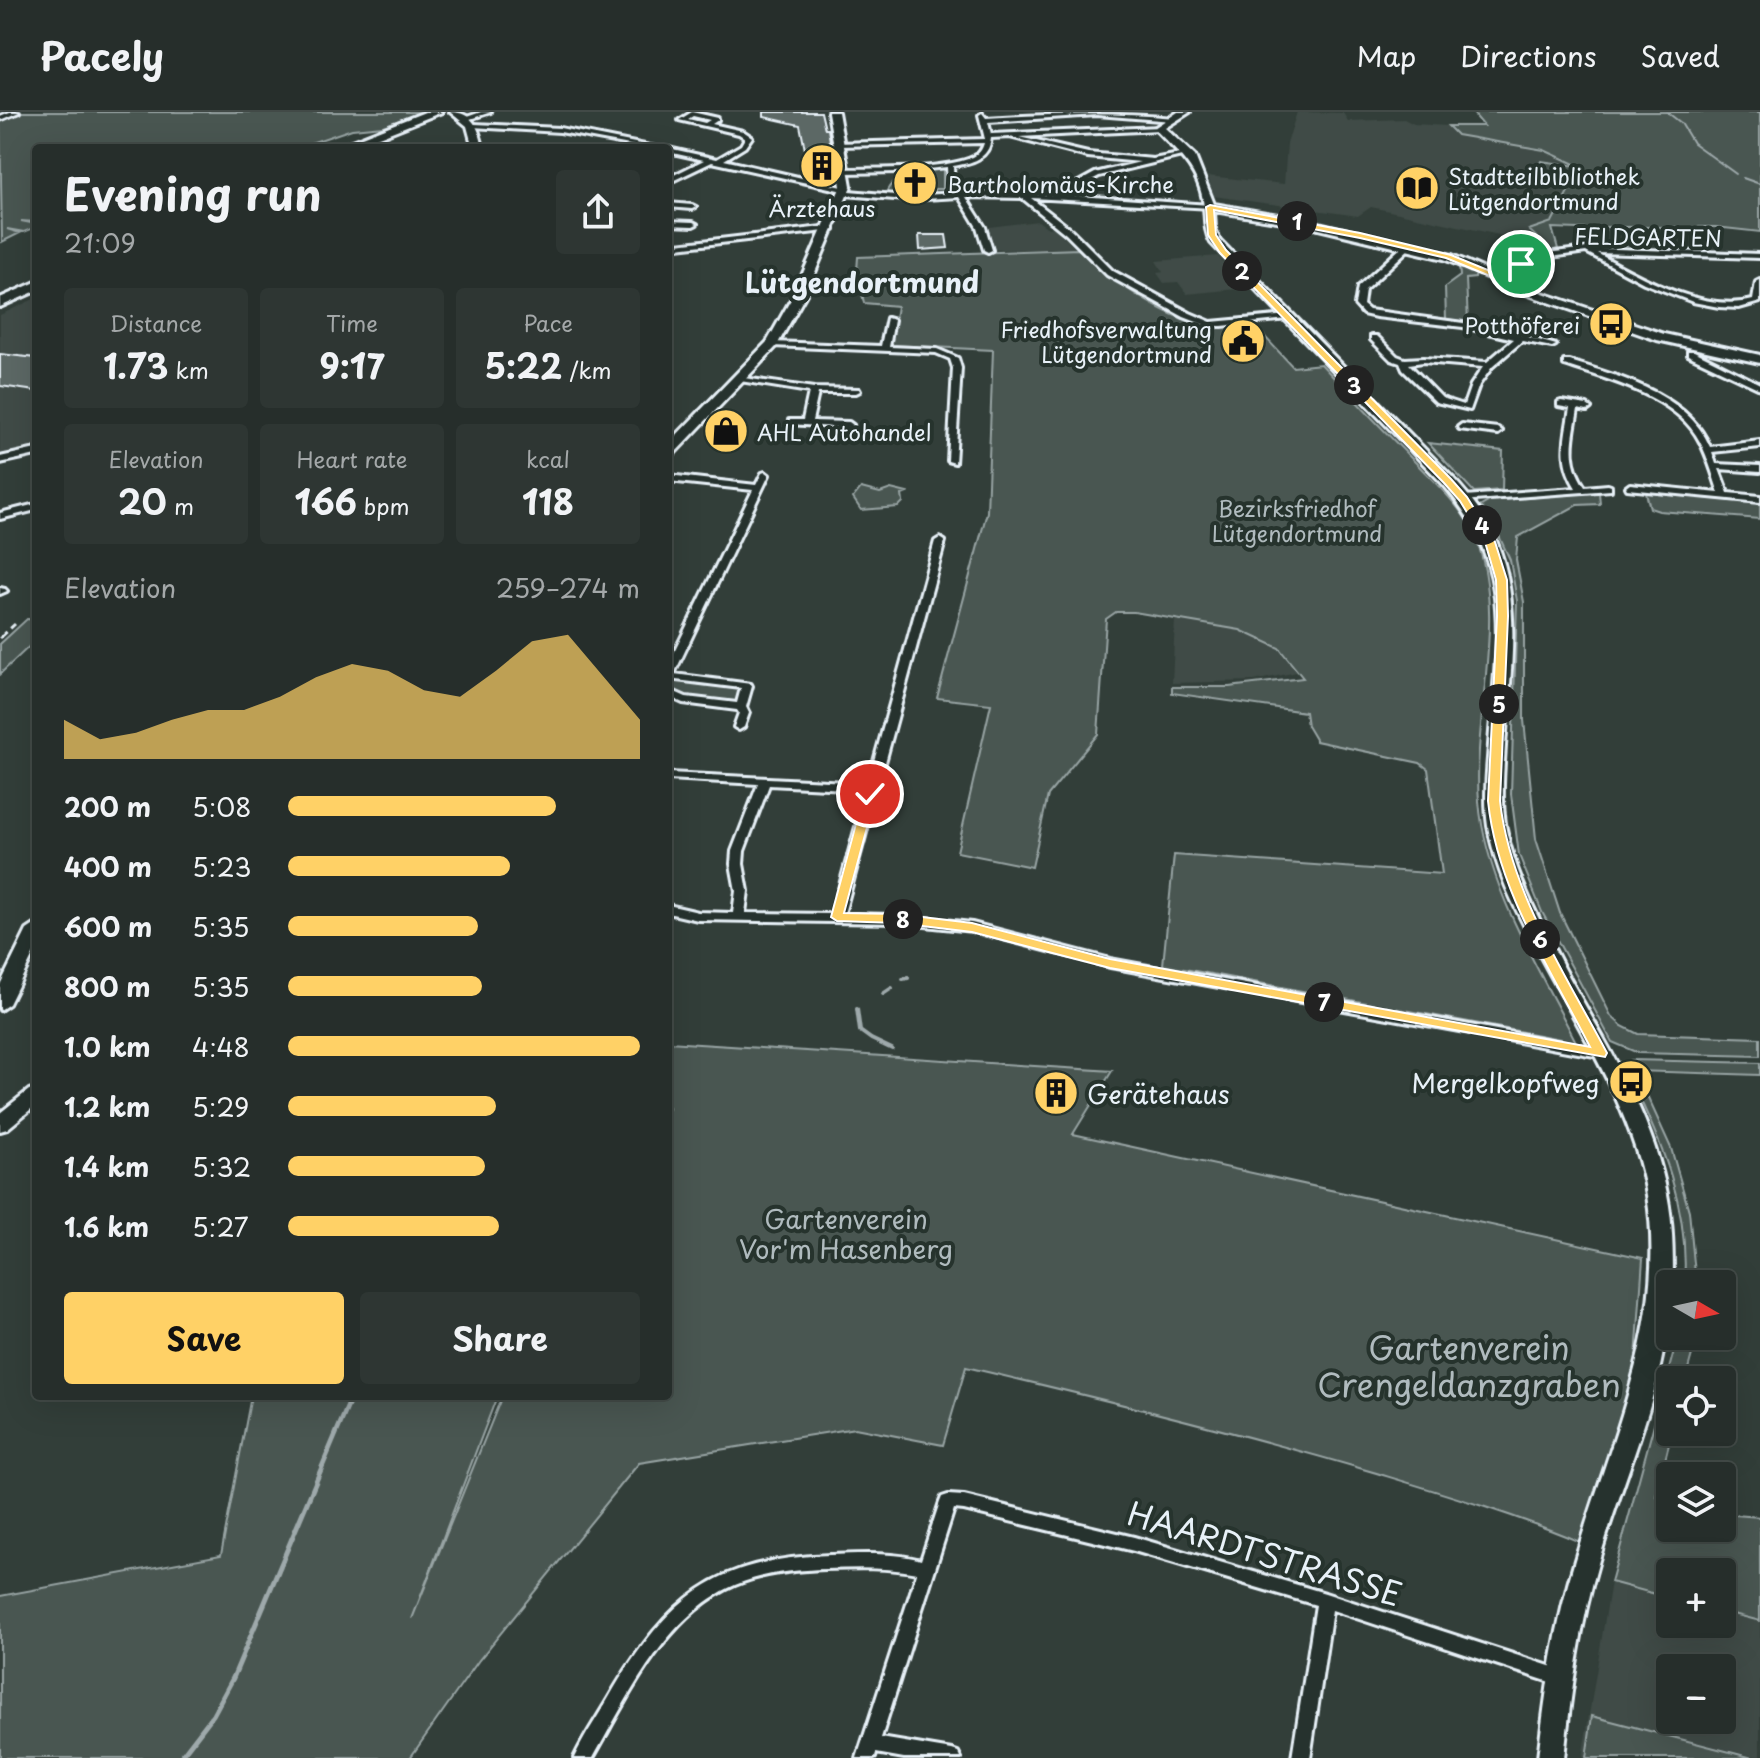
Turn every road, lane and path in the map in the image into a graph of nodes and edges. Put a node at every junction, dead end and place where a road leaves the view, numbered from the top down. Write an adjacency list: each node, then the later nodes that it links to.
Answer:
1 (16, 112): 10 (street)
2 (454, 112): 8 (highway); 13 (street)
3 (488, 112): 13 (street)
4 (833, 112): 25 (street)
5 (1185, 112): 12 (street)
6 (1070, 113): 7 (street); 12 (street)
7 (1054, 114): 11 (street)
8 (430, 116): 16 (highway); 22 (highway)
9 (982, 116): 11 (street); 19 (street)
10 (0, 118)
11 (1026, 118): 17 (street)
12 (1173, 119): 15 (street)
13 (470, 122): 23 (street); 24 (street)
14 (706, 125): 28 (street)
15 (1159, 128): 17 (street); 27 (street)
16 (381, 132): 20 (highway); 21 (highway)
17 (1030, 133): 18 (street)
18 (1008, 136): 19 (street); 29 (street)
19 (989, 139): 25 (street); 30 (street)
20 (335, 144)
21 (350, 144)
22 (367, 144)
23 (477, 144)
24 (635, 144)
25 (838, 144): 31 (street)
26 (672, 151): 28 (street)
27 (1188, 153): 29 (street); 42 (street)
28 (715, 160): 32 (street); 34 (street)
29 (1152, 161): 39 (street)
30 (950, 165): 31 (street); 33 (street)
31 (845, 171): 34 (street)
32 (672, 179)
33 (951, 189): 35 (street); 37 (street)
34 (845, 192): 37 (street); 45 (street)
35 (975, 194): 36 (street); 38 (street)
36 (961, 195): 37 (street); 48 (street)
37 (933, 197)
38 (1025, 197): 39 (street); 57 (street)
39 (1056, 197): 42 (street)
40 (672, 205): 41 (street)
41 (692, 207)
42 (1210, 207): 47 (street); 57 (street)
43 (672, 223): 44 (street)
44 (693, 224)
45 (831, 228): 46 (street); 61 (street)
46 (672, 247)
47 (1407, 247): 51 (street); 59 (street)
48 (988, 250)
49 (1587, 250): 50 (street, FELDGARTEN); 51 (street, FELDGARTEN); 53 (street)
50 (1760, 256)
51 (1490, 273): 65 (street)
52 (32, 279): 55 (highway)
53 (1760, 282)
54 (32, 288): 56 (highway)
55 (0, 294)
56 (0, 303)
57 (1288, 317): 96 (street)
58 (890, 320): 63 (street)
59 (1521, 337): 62 (street); 68 (street)
60 (1374, 338): 66 (street)
61 (772, 344): 63 (street); 69 (street)
62 (1552, 345)
63 (885, 349): 86 (street)
64 (1691, 353): 70 (street)
65 (1760, 359)
66 (1404, 362): 68 (street); 75 (street)
67 (1567, 363): 83 (street)
68 (1489, 365): 75 (street)
69 (740, 379): 71 (street); 82 (street)
70 (1760, 387)
71 (814, 390): 72 (street); 78 (street)
72 (856, 391)
73 (1561, 404): 74 (street)
74 (1574, 406): 76 (street); 94 (street)
75 (1467, 408): 80 (street)
76 (1587, 408)
77 (792, 422): 78 (street)
78 (807, 423): 79 (street)
79 (849, 425)
80 (1498, 431)
81 (1760, 444): 83 (street)
82 (672, 448)
83 (1706, 450): 87 (street)
84 (32, 453): 85 (street)
85 (0, 460)
86 (952, 461)
87 (1712, 466): 88 (street); 95 (street)
88 (1760, 469)
89 (765, 475): 92 (street)
90 (672, 478): 92 (street)
91 (1630, 487): 95 (street)
92 (759, 488): 101 (street)
93 (1608, 488): 94 (street)
94 (1582, 490): 96 (street)
95 (1724, 493): 97 (street)
96 (1464, 499): 114 (street)
97 (1760, 499)
98 (32, 509): 99 (street)
99 (0, 516)
100 (940, 541): 108 (street)
101 (672, 668)
102 (672, 677): 104 (street)
103 (672, 694): 104 (street)
104 (741, 707): 105 (street)
105 (739, 727)
106 (672, 776): 107 (street)
107 (765, 780): 108 (street); 110 (street)
108 (872, 787): 111 (street)
109 (672, 910): 110 (street)
110 (739, 916): 111 (street)
111 (837, 917): 114 (street)
112 (32, 938): 113 (street)
113 (2, 995)
114 (1600, 1053): 119 (street)
115 (32, 1098): 116 (street)
116 (0, 1124)
117 (927, 1568): 118 (street, HAARDTSTRASSE); 120 (street); 121 (street)
118 (1325, 1600): 119 (street, HAARDTSTRASSE); 123 (street)
119 (1562, 1678): 124 (street)
120 (868, 1751): 122 (street)
121 (583, 1758)
122 (952, 1758)
123 (1301, 1758)
124 (1551, 1758)

